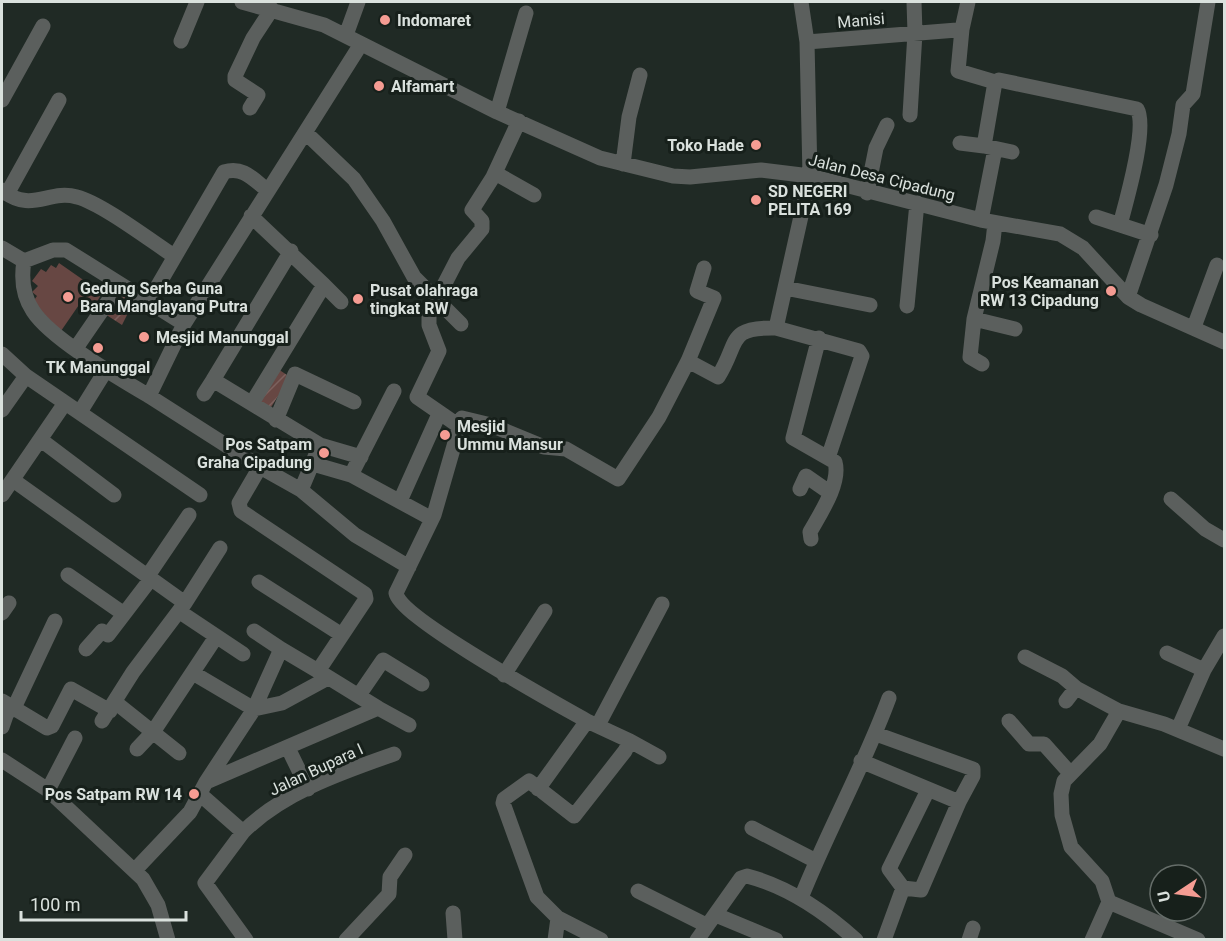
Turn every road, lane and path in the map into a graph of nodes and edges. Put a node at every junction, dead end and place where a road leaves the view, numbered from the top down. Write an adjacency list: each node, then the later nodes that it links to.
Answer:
1 (197, 2): 14 (street)
2 (242, 2): 8 (street, Jalan Desa Cipadung)
3 (358, 2): 13 (street)
4 (801, 2): 15 (street)
5 (914, 2): 12 (street)
6 (968, 2): 11 (street)
7 (1208, 2): 42 (street)
8 (278, 7): 13 (street, Jalan Desa Cipadung); 21 (street)
9 (526, 13): 22 (street)
10 (43, 26): 19 (street)
11 (962, 29): 12 (street, Manisi); 18 (street)
12 (915, 33): 15 (street, Manisi); 23 (street)
13 (346, 35): 16 (street, Jalan Desa Cipadung)
14 (181, 41)
15 (807, 42): 32 (street)
16 (361, 44): 22 (street, Jalan Desa Cipadung); 26 (street)
17 (640, 75): 30 (street)
18 (995, 82): 28 (street); 41 (street)
19 (2, 100)
20 (59, 100): 34 (street)
21 (250, 108)
22 (497, 112): 24 (street, Jalan Desa Cipadung)
23 (910, 115)
24 (519, 121): 30 (street, Jalan Desa Cipadung); 31 (street)
25 (887, 124): 35 (street)
26 (306, 133): 33 (street); 54 (street)
27 (960, 143): 28 (street)
28 (989, 148): 29 (street); 40 (street)
29 (1012, 152)
30 (623, 164): 32 (street, Jalan Desa Cipadung)
31 (495, 173): 36 (street); 54 (street)
32 (810, 176): 35 (street, Jalan Desa Cipadung); 50 (street)
33 (267, 190): 38 (street); 45 (street)
34 (4, 192): 45 (street)
35 (867, 193): 37 (street, Jalan Desa Cipadung)
36 (534, 195)
37 (917, 203): 40 (street, Jalan Desa Cipadung); 57 (street)
38 (251, 216): 44 (street); 59 (street)
39 (1096, 217): 41 (street)
40 (988, 221): 51 (street, Jalan Desa Cipadung); 58 (street)
41 (1120, 225): 42 (street)
42 (1151, 235): 51 (street)
43 (2, 248): 46 (street)
44 (291, 251): 49 (street); 74 (street)
45 (174, 256): 53 (street)
46 (24, 261): 53 (street); 66 (street)
47 (1217, 265): 61 (street)
48 (704, 268): 68 (street)
49 (324, 285): 55 (street); 69 (street)
50 (785, 288): 56 (street); 62 (street)
51 (1128, 297): 61 (street, Jalan Desa Cipadung)
52 (109, 300): 66 (street)
53 (149, 301): 59 (street)
54 (438, 301): 60 (street); 83 (street)
55 (341, 302)
56 (870, 305)
57 (907, 306)
58 (974, 319): 63 (street); 70 (street)
59 (184, 324): 77 (street)
60 (461, 324)
61 (1194, 327): 65 (street, Jalan Desa Cipadung)
62 (776, 328): 64 (street); 68 (street)
63 (1015, 329)
64 (819, 338): 88 (street); 88 (street)
65 (1224, 342)
66 (76, 348): 71 (street)
67 (2, 354): 73 (street)
68 (688, 361): 85 (street)
69 (277, 362): 72 (street); 80 (street)
70 (982, 364)
71 (106, 370): 77 (street); 82 (street)
72 (295, 374): 78 (street); 84 (street)
73 (26, 376): 79 (street); 81 (street)
74 (213, 380): 76 (street); 80 (street)
75 (394, 391): 89 (street)
76 (204, 394)
77 (149, 396): 91 (street)
78 (354, 402)
79 (65, 403): 82 (street); 86 (street)
80 (252, 403): 84 (street)
81 (2, 410)
82 (80, 412): 98 (street)
83 (439, 414): 85 (street); 100 (street)
84 (276, 420): 87 (street)
85 (459, 426): 102 (street)
86 (41, 440): 93 (street); 97 (street)
87 (320, 445): 89 (street); 90 (street)
88 (823, 456): 95 (street); 95 (street)
89 (361, 457): 92 (street)
90 (313, 464): 92 (street); 94 (street)
91 (260, 467): 94 (street); 116 (street)
92 (351, 475): 100 (street)
93 (13, 480): 96 (street); 108 (street)
94 (301, 490): 106 (street)
95 (830, 492): 103 (street)
96 (2, 495)
97 (114, 495)
98 (200, 495)
99 (1171, 499): 104 (street)
100 (400, 501): 102 (street)
101 (189, 515): 108 (street)
102 (432, 519): 106 (street)
103 (811, 539)
104 (1224, 540)
105 (220, 548): 111 (street)
106 (410, 567): 127 (street)
107 (68, 575): 113 (street)
108 (148, 579): 111 (street); 113 (street)
109 (259, 582): 116 (street)
110 (662, 604): 139 (street)
111 (182, 608): 118 (street); 137 (street)
112 (545, 611): 127 (street)
113 (124, 614): 119 (street)
114 (55, 621): 133 (street)
115 (254, 631): 120 (street)
116 (342, 635): 126 (street)
117 (1224, 636): 124 (street)
118 (216, 637): 122 (street); 125 (street)
119 (86, 649)
120 (281, 649): 126 (street); 135 (street)
121 (1167, 653): 124 (street)
122 (243, 654)
123 (1025, 657): 129 (street)
124 (1204, 670): 142 (street)
125 (193, 674): 135 (street); 143 (street)
126 (323, 675): 130 (street); 135 (street)
127 (504, 675): 139 (street)
128 (422, 684): 130 (street)
129 (1076, 688): 132 (street); 136 (street)
130 (360, 695): 134 (street)
131 (889, 699): 144 (street)
132 (1066, 701)
133 (8, 706): 137 (street); 141 (street)
134 (378, 708): 140 (street); 147 (street)
135 (254, 709): 156 (street)
136 (1119, 711): 142 (street); 155 (street)
137 (109, 712): 143 (street)
138 (1009, 721): 155 (street)
139 (593, 723): 146 (street); 158 (street)
140 (409, 725)
141 (2, 727)
142 (1178, 729): 149 (street)
143 (153, 732): 148 (street); 150 (street)
144 (876, 734): 154 (street); 161 (street)
145 (75, 738): 159 (street)
146 (630, 741): 152 (street); 158 (street)
147 (288, 748): 156 (street); 157 (street)
148 (137, 749)
149 (1224, 749)
150 (179, 753)
151 (394, 754): 157 (street, Jalan Bupara I)
152 (659, 757)
153 (2, 760): 159 (street)
154 (861, 761): 160 (street); 165 (street)
155 (1069, 772): 170 (street)
156 (203, 789): 163 (street); 166 (street)
157 (308, 789): 163 (street, Jalan Bupara I)
158 (538, 789): 172 (street)
159 (48, 790): 166 (street)
160 (928, 790): 161 (street); 167 (street)
161 (959, 802): 167 (street)
162 (752, 828): 165 (street)
163 (243, 832): 175 (street, Jalan Bupara I)
164 (405, 855): 176 (street)
165 (816, 861): 169 (street)
166 (135, 870): 174 (street)
167 (903, 888): 183 (street)
168 (638, 891): 173 (street)
169 (801, 898): 173 (street); 182 (street)
170 (1109, 902): 184 (street); 185 (street)
171 (453, 913): 177 (street)
172 (558, 918): 178 (street); 179 (street)
173 (711, 920): 180 (street); 181 (street)
174 (168, 939)
175 (246, 939)
176 (346, 939)
177 (456, 939)
178 (555, 939)
179 (601, 939)
180 (696, 939)
181 (776, 939)
182 (856, 939)
183 (884, 939)
184 (1092, 939)
185 (1197, 939)

